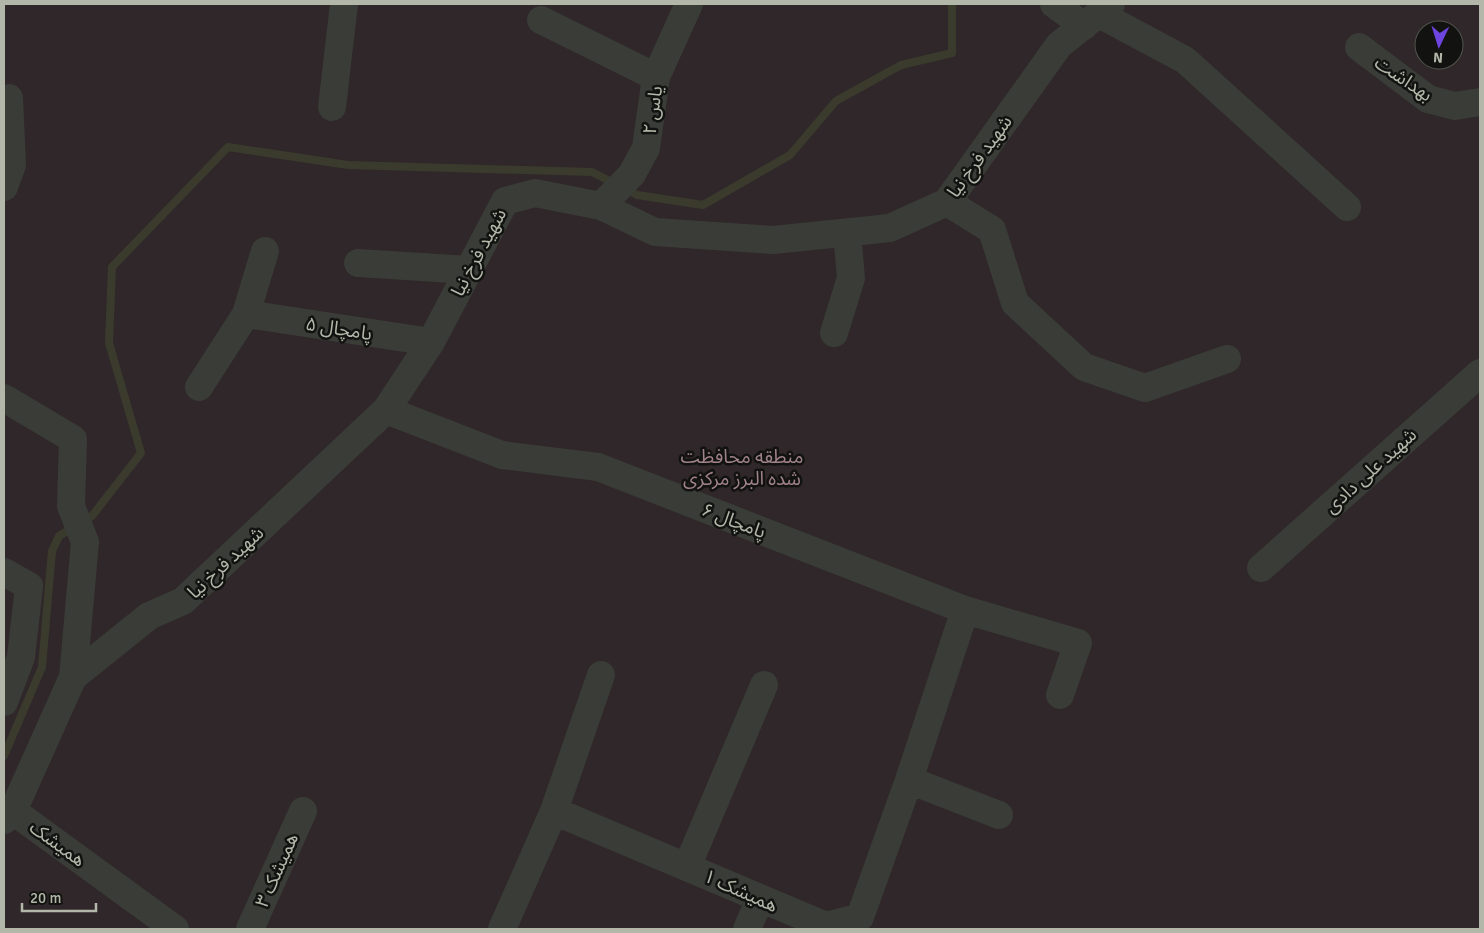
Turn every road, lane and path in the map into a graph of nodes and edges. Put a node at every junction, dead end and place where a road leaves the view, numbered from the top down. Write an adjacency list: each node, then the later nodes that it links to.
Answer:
1 (344, 4): 10 (street)
2 (689, 4): 7 (street, یاس ۲)
3 (1054, 4): 4 (street)
4 (1098, 14): 13 (street, شهید فرخ نیا); 14 (street)
5 (541, 20): 7 (street)
6 (1359, 47): 9 (street, بهداشت)
7 (656, 77): 12 (street, یاس ۲)
8 (9, 98): 11 (street)
9 (1480, 102)
10 (332, 107)
11 (4, 187)
12 (607, 200): 15 (street, شهید فرخ نیا); 18 (street, شهید فرخ نیا)
13 (947, 202): 15 (street, شهید فرخ نیا); 22 (street)
14 (1347, 207)
15 (847, 232): 20 (street)
16 (265, 251): 19 (street)
17 (358, 264): 18 (street)
18 (469, 270): 21 (street, شهید فرخ نیا)
19 (246, 314): 21 (street, پامچال ۵); 24 (street)
20 (834, 333)
21 (430, 342): 26 (street, شهید فرخ نیا)
22 (1226, 359)
23 (1480, 373): 27 (street, شهید علی دادی)
24 (200, 387)
25 (4, 398): 31 (street)
26 (386, 410): 29 (street, پامچال ۶); 31 (street, شهید فرخ نیا)
27 (1261, 568)
28 (4, 572): 34 (street)
29 (965, 610): 33 (street, پامچال ۶); 35 (street, همیشک ۱)
30 (601, 675): 37 (street)
31 (72, 677): 38 (street, شهید فرخ نیا)
32 (764, 685): 40 (street)
33 (1060, 695)
34 (4, 702)
35 (909, 780): 39 (street); 41 (street, همیشک ۱)
36 (303, 811): 43 (street, همیشک ۳)
37 (554, 811): 40 (street, همیشک ۱); 44 (street)
38 (7, 813): 42 (street, همیشک)
39 (999, 815)
40 (687, 867): 41 (street, همیشک ۱)
41 (760, 899): 45 (street)
42 (175, 929)
43 (250, 929)
44 (502, 929)
45 (747, 929)

